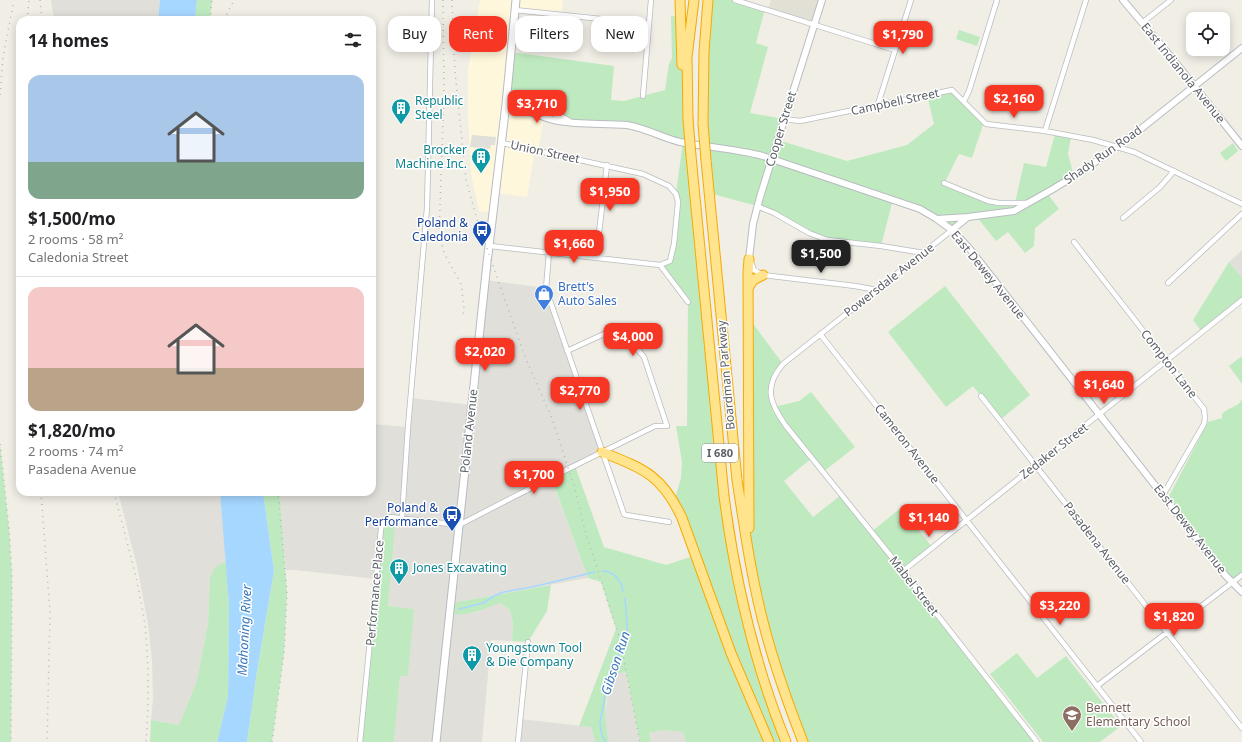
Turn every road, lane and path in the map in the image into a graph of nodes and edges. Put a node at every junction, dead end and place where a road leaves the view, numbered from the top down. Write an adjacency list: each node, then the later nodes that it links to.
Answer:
1 (432, 0): 65 (street)
2 (516, 0): 14 (main road, Poland Avenue)
3 (651, 0): 16 (street)
4 (680, 0): 25 (highway)
5 (694, 0): 25 (highway, Boardman Parkway / I 680)
6 (708, 0): 69 (highway, Boardman Parkway / I 680, bridge)
7 (735, 0): 17 (street)
8 (822, 0): 17 (street, Cooper Street)
9 (911, 0): 19 (street)
10 (997, 0): 23 (street)
11 (1086, 0): 28 (street)
12 (1124, 0): 15 (street, East Indianola Avenue)
13 (1171, 0): 15 (street)
14 (515, 10): 16 (street); 22 (main road, Poland Avenue)
15 (1142, 23): 20 (street, East Indianola Avenue)
16 (649, 24): 21 (street)
17 (814, 24): 19 (street); 26 (street, Cooper Street)
18 (1242, 48): 20 (street, Shady Run Road)
19 (895, 50): 24 (street)
20 (1194, 86): 30 (street, East Indianola Avenue); 31 (street, Shady Run Road)
21 (643, 96)
22 (507, 101): 27 (street, East Dewey Avenue); 27 (street); 29 (main road, Poland Avenue)
23 (964, 101): 24 (street, Campbell Street); 28 (street, Campbell Street)
24 (878, 104): 26 (street, Campbell Street)
25 (687, 109): 82 (highway, Boardman Parkway / I 680, bridge)
26 (784, 119): 37 (street, Cooper Street, bridge)
27 (572, 122): 41 (street, East Dewey Avenue)
28 (1045, 131): 31 (street, Campbell Street)
29 (502, 143): 32 (street, Union Street); 44 (main road, Poland Avenue)
30 (1242, 146)
31 (1116, 147): 33 (street, Campbell Street); 35 (street, Shady Run Road)
32 (607, 165): 47 (street); 49 (street, Union Street)
33 (1174, 171): 36 (street, Campbell Street); 40 (street)
34 (944, 182): 35 (street, Shady Run Road)
35 (1027, 203): 39 (street)
36 (1242, 204)
37 (757, 206): 46 (street); 48 (street, Cooper Street)
38 (1242, 214): 51 (street)
39 (968, 217): 41 (street); 42 (street, Powersdale Avenue)
40 (1123, 218)
41 (938, 219): 42 (street, East Dewey Avenue)
42 (952, 230): 46 (street, Powersdale Avenue); 61 (street, East Dewey Avenue)
43 (1074, 242): 58 (street, Compton Lane)
44 (490, 246): 45 (street); 68 (main road, Poland Avenue)
45 (549, 252): 47 (street); 57 (street)
46 (924, 253): 53 (street, Powersdale Avenue)
47 (596, 258): 49 (street)
48 (749, 259): 50 (street); 52 (highway)
49 (660, 265): 55 (street)
50 (763, 275): 52 (highway); 53 (street)
51 (1168, 283)
52 (748, 288): 69 (highway)
53 (877, 290): 56 (street, Powersdale Avenue)
54 (1242, 300): 58 (street, Zedaker Street)
55 (688, 302)
56 (820, 334): 59 (street, Powersdale Avenue); 66 (street, Cameron Avenue)
57 (567, 351): 62 (street); 62 (street)
58 (1167, 361): 61 (street, Zedaker Street); 64 (street, Compton Lane)
59 (771, 388): 70 (street, Mabel Street)
60 (981, 396): 63 (street, Pasadena Avenue)
61 (1099, 414): 63 (street, Zedaker Street); 64 (street, East Dewey Avenue)
62 (602, 452): 67 (street); 68 (street); 81 (highway)
63 (1036, 465): 66 (street, Zedaker Street); 74 (street, Pasadena Avenue)
64 (1163, 495): 72 (street, East Dewey Avenue)
65 (402, 518): 68 (street, Performance Place); 78 (street, Performance Place)
66 (966, 520): 70 (street, Zedaker Street); 76 (street, Cameron Avenue)
67 (669, 522)
68 (460, 525): 79 (main road, Poland Avenue)
69 (752, 567): 83 (highway, Boardman Parkway / I 680)
70 (903, 571): 84 (street, Mabel Street)
71 (1242, 575): 72 (street)
72 (1232, 582): 73 (street, East Dewey Avenue); 74 (street)
73 (1242, 592)
74 (1167, 632): 76 (street); 77 (street, Pasadena Avenue)
75 (528, 642): 80 (street)
76 (1097, 686): 85 (street, Cameron Avenue)
77 (1242, 728)
78 (360, 742)
79 (436, 742)
80 (518, 742)
81 (769, 742)
82 (786, 742)
83 (803, 742)
84 (1037, 742)
85 (1141, 742)

